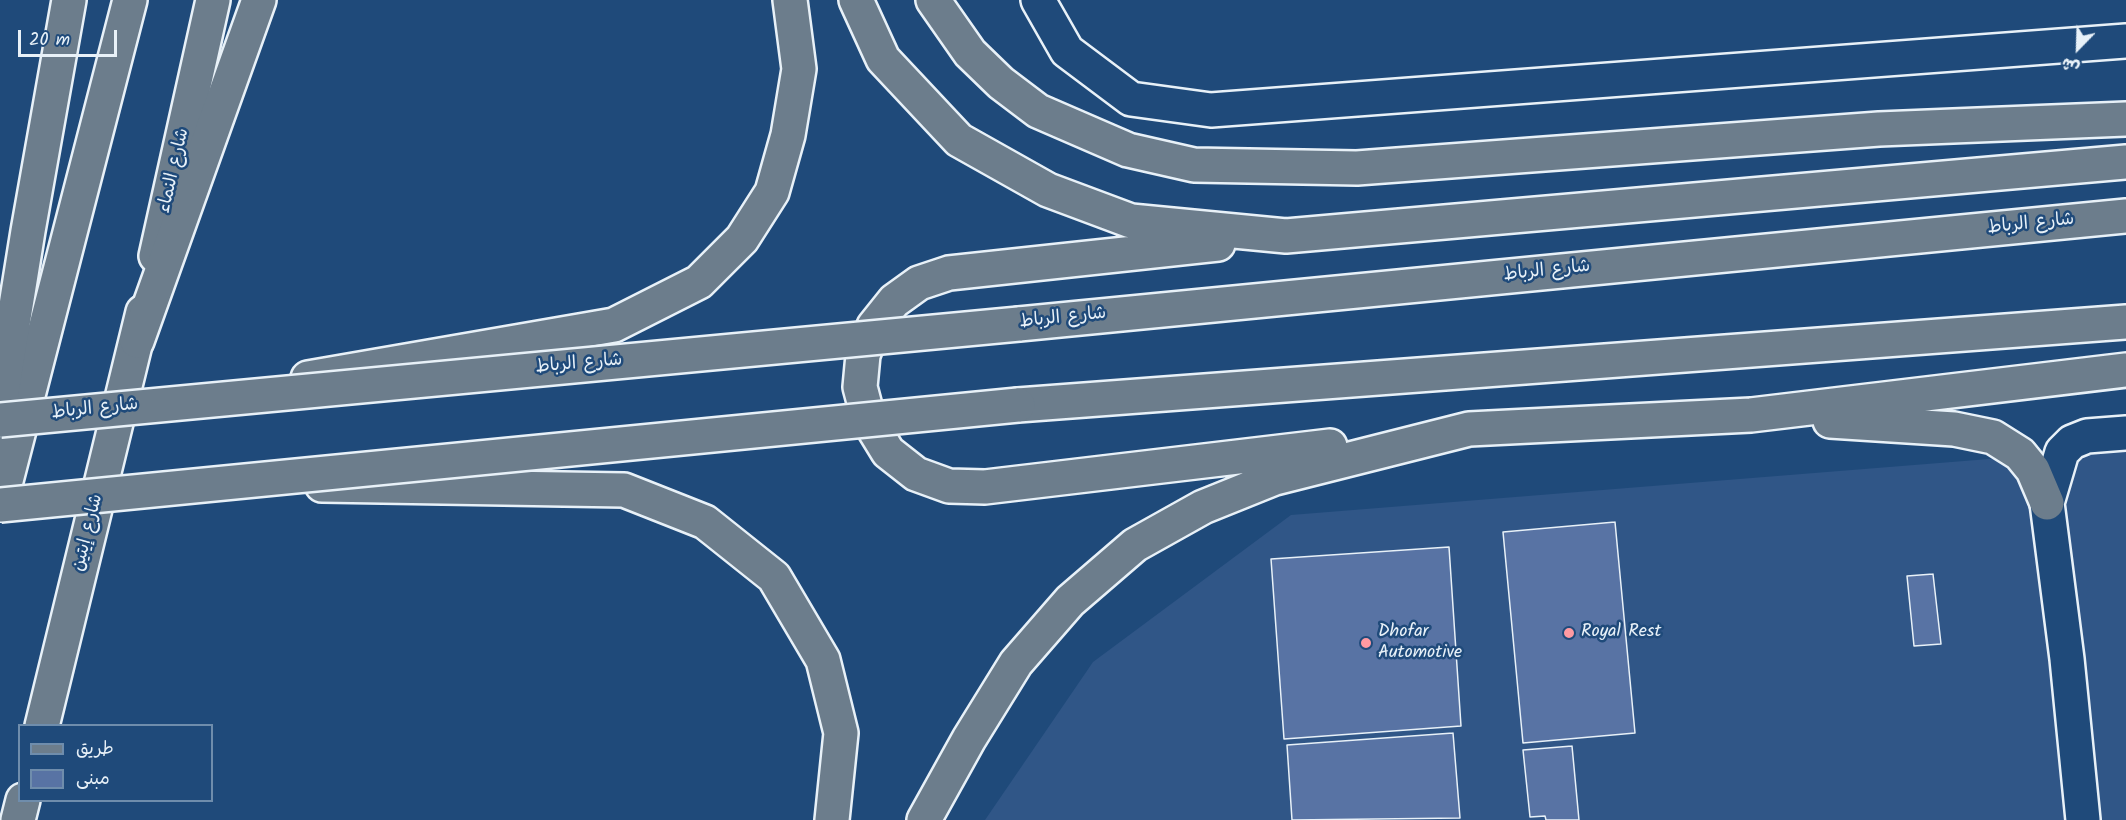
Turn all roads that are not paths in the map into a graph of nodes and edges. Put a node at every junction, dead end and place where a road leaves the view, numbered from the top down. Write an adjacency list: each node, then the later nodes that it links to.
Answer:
1 (69, 0): 18 (main road)
2 (130, 0): 25 (main road)
3 (213, 0): 15 (main road, شارع النماء)
4 (259, 0): 15 (main road)
5 (790, 0): 17 (main road, bridge)
6 (856, 0): 13 (main road)
7 (933, 0): 10 (main road)
8 (1038, 0): 9 (street)
9 (2126, 41)
10 (2126, 119)
11 (2126, 162): 13 (main road)
12 (2126, 216): 17 (main road, شارع الرباط, bridge)
13 (1286, 236): 21 (main road)
14 (2126, 322): 23 (main road, bridge)
15 (137, 341): 26 (main road, شارع إيتين)
16 (2126, 370): 19 (main road)
17 (160, 404): 20 (main road, شارع الرباط, bridge)
18 (0, 405)
19 (1751, 415): 21 (main road); 24 (main road)
20 (0, 420)
21 (1469, 429): 30 (main road)
22 (2126, 433): 24 (street)
23 (212, 483): 25 (main road, bridge); 29 (main road, bridge)
24 (2047, 503): 31 (street)
25 (0, 504)
26 (42, 724)
27 (23, 802): 28 (main road)
28 (18, 820)
29 (831, 820)
30 (924, 820)
31 (2083, 820)

